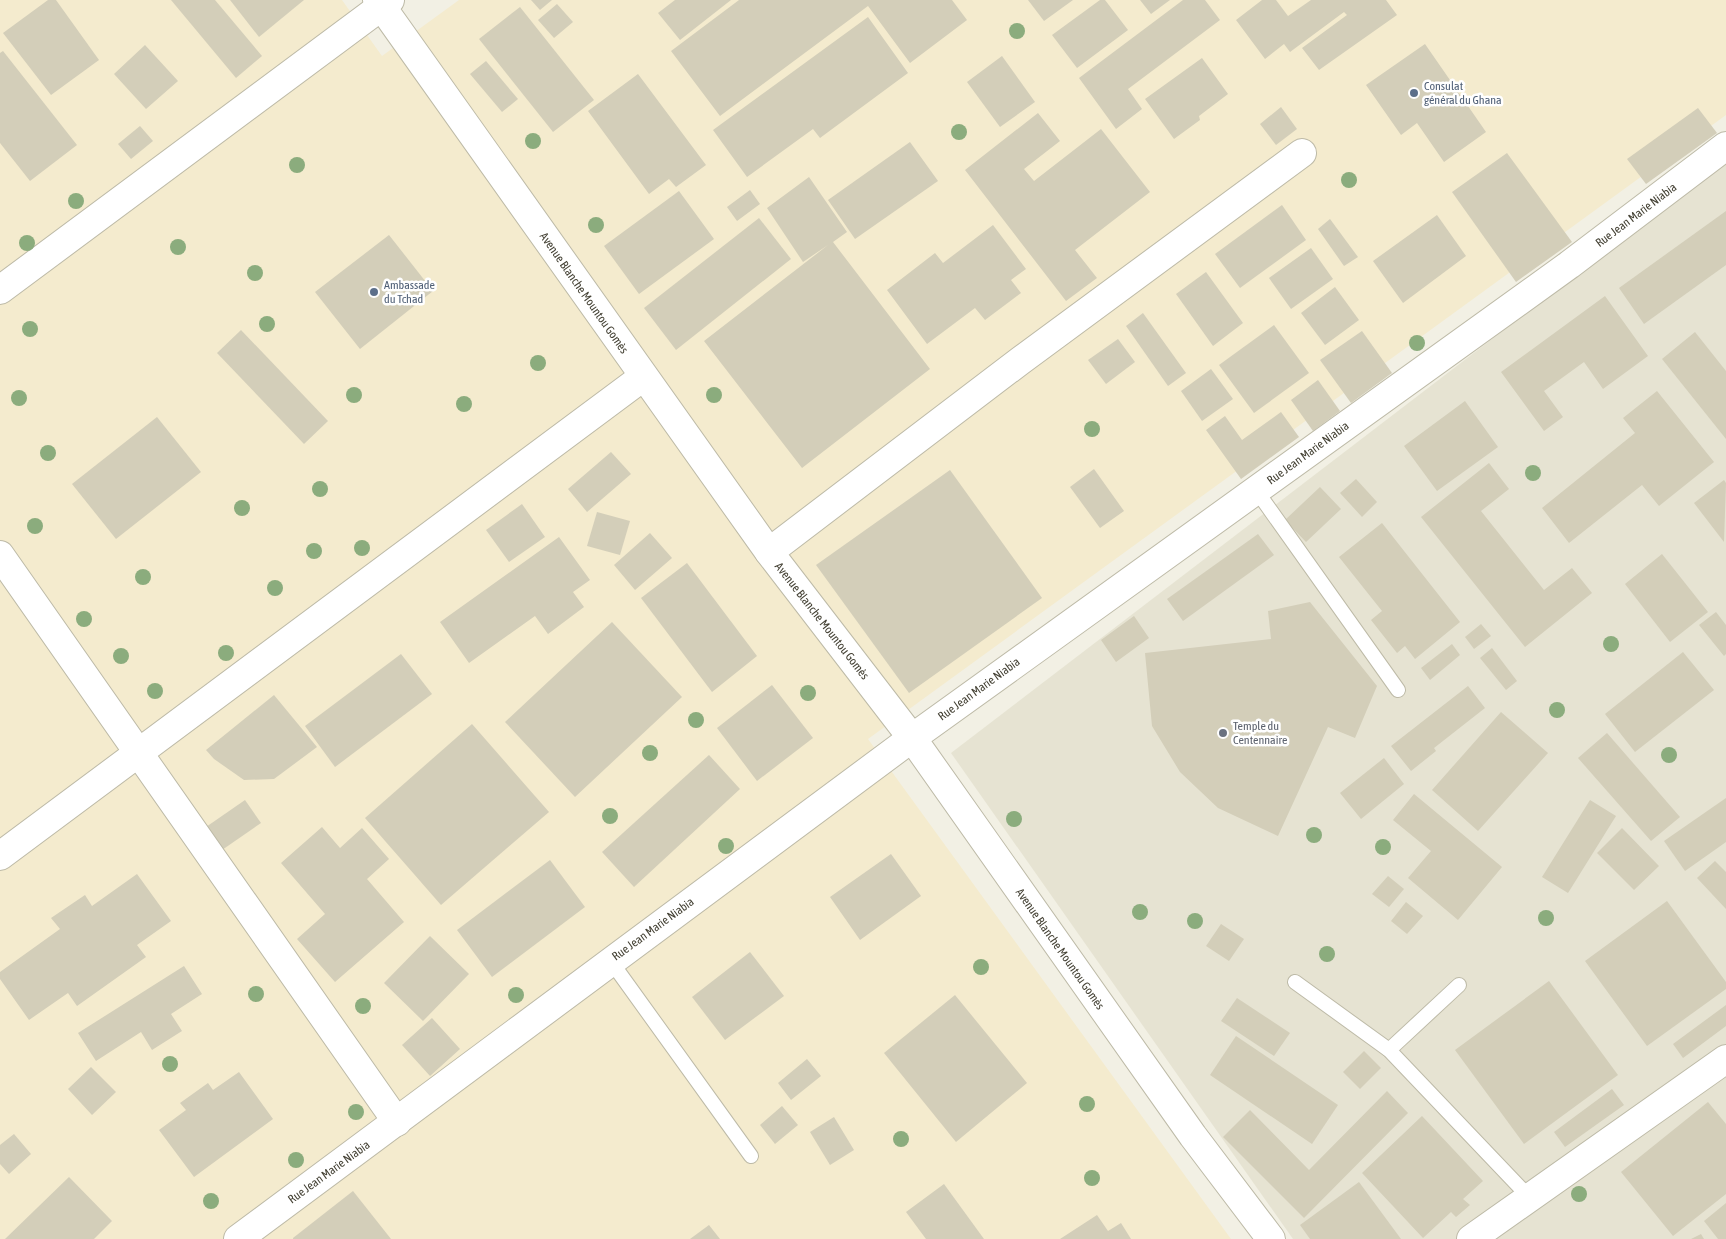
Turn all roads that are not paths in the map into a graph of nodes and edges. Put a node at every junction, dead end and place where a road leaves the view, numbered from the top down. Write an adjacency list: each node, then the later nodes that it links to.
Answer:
1 (383, 2): 4 (street); 5 (street, Avenue Blanche Mountou Gomès)
2 (1726, 146): 6 (street, Rue Jean Marie Niabia)
3 (1302, 153): 7 (street)
4 (0, 290)
5 (643, 377): 7 (street, Avenue Blanche Mountou Gomès); 11 (street)
6 (1256, 490): 9 (lane); 10 (street, Rue Jean Marie Niabia)
7 (769, 552): 10 (street, Avenue Blanche Mountou Gomès)
8 (0, 555): 11 (street)
9 (1398, 690)
10 (912, 738): 13 (street, Rue Jean Marie Niabia); 22 (street, Avenue Blanche Mountou Gomès)
11 (140, 753): 12 (street); 18 (street)
12 (0, 856)
13 (610, 960): 18 (street, Rue Jean Marie Niabia); 19 (lane)
14 (1295, 982): 16 (lane)
15 (1458, 985): 16 (lane)
16 (1388, 1050): 20 (lane)
17 (1726, 1059): 20 (street)
18 (398, 1122): 21 (street, Rue Jean Marie Niabia)
19 (751, 1156)
20 (1530, 1198): 23 (street)
21 (238, 1239)
22 (1271, 1239)
23 (1471, 1239)

